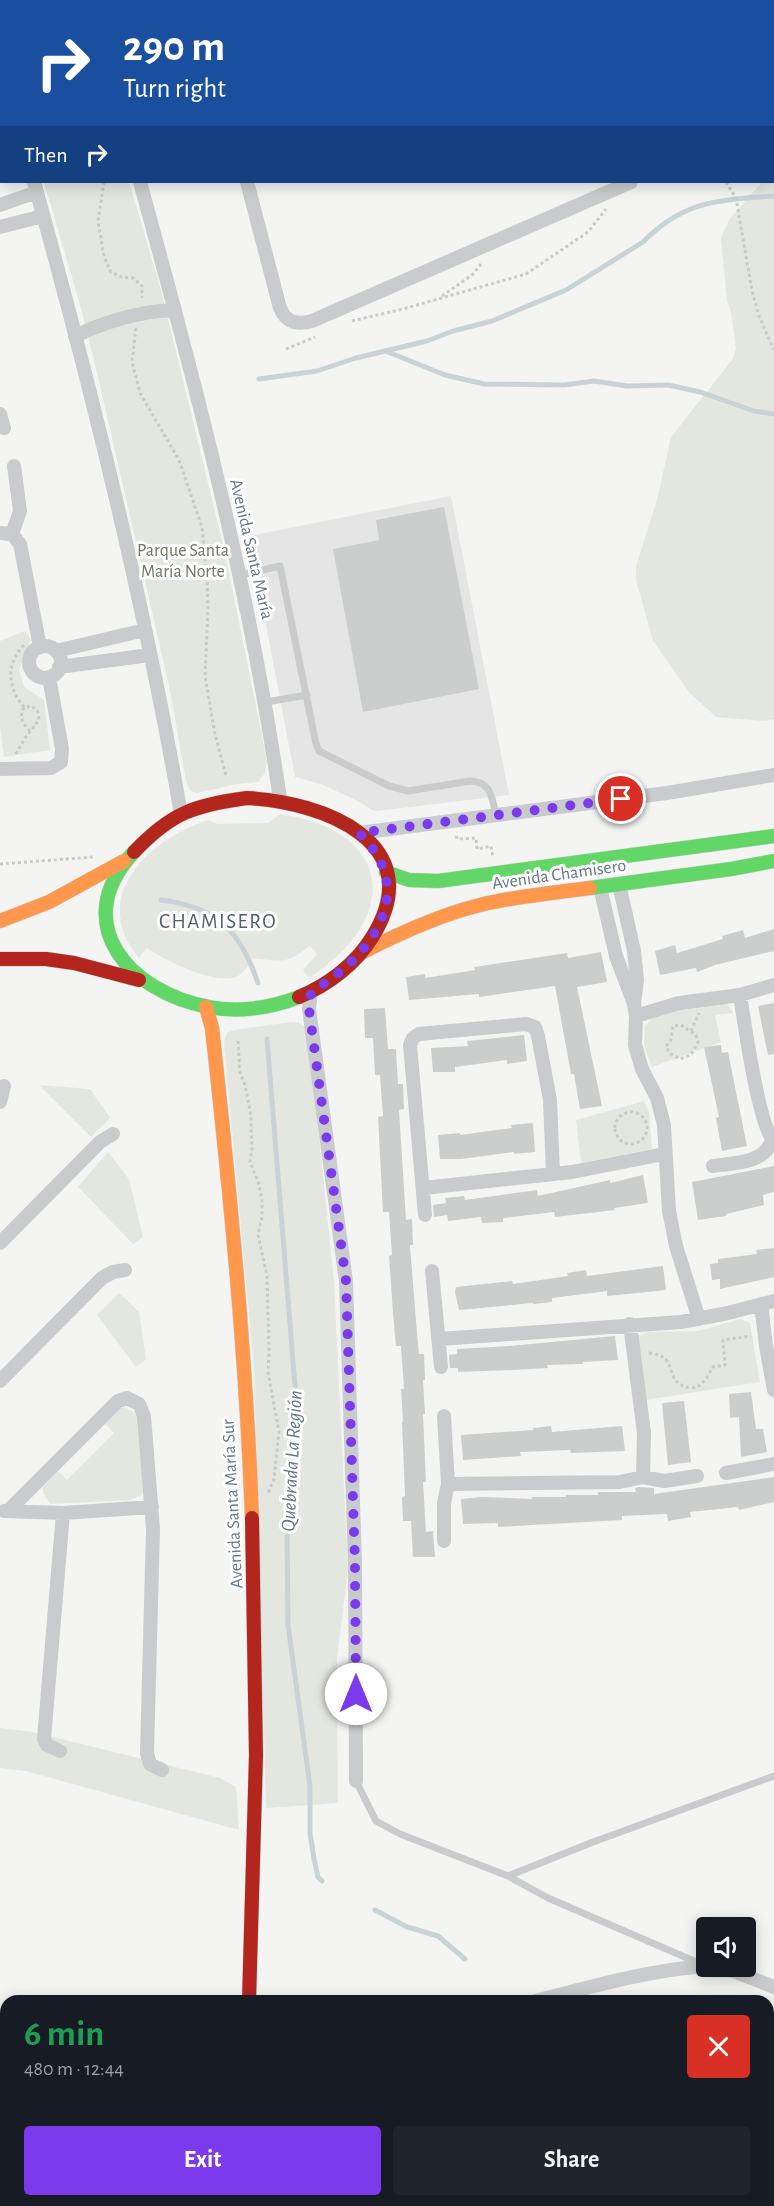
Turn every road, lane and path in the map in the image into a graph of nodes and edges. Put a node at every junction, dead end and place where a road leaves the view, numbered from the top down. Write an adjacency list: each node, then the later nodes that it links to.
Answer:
1 (104, 183): 13 (path)
2 (140, 183): 12 (street, Avenida Santa María)
3 (247, 183): 4 (street)
4 (628, 183): 11 (path)
5 (727, 183): 18 (path)
6 (35, 187): 7 (street); 8 (street)
7 (0, 204)
8 (43, 216): 9 (street); 16 (street)
9 (0, 227)
10 (484, 260): 11 (path)
11 (438, 299): 14 (path)
12 (175, 310): 13 (street); 23 (street, Avenida Santa María)
13 (138, 314): 16 (street); 36 (path)
14 (351, 322)
15 (319, 335): 17 (path)
16 (75, 336): 24 (street)
17 (286, 349)
18 (774, 350)
19 (0, 414): 20 (street)
20 (4, 428)
21 (14, 466): 22 (street)
22 (6, 533): 25 (street)
23 (240, 575): 30 (lane); 31 (street, Avenida Santa María)
24 (145, 630): 27 (street); 28 (street)
25 (38, 631): 26 (street); 32 (path)
26 (40, 647): 27 (street); 29 (street)
27 (56, 651): 29 (street)
28 (150, 655): 29 (street); 38 (street)
29 (54, 672): 34 (street)
30 (307, 695): 31 (lane); 39 (lane)
31 (266, 702): 37 (street, Avenida Santa María)
32 (24, 707): 33 (path); 33 (path)
33 (30, 731): 34 (path)
34 (4, 769)
35 (774, 775): 39 (street)
36 (226, 776)
37 (280, 799): 38 (street); 41 (street)
38 (181, 814): 44 (street)
39 (496, 815): 41 (street)
40 (456, 831): 48 (path)
41 (359, 833): 47 (street)
42 (774, 836): 48 (street, Avenida Chamisero)
43 (95, 857): 46 (path)
44 (126, 860): 51 (street); 54 (street)
45 (774, 861): 49 (street, Avenida Chamisero)
46 (0, 864)
47 (386, 872): 48 (street, Avenida Chamisero); 52 (street)
48 (496, 872)
49 (620, 884): 50 (street, Avenida Chamisero); 59 (street)
50 (600, 887): 52 (street, Avenida Chamisero); 59 (street)
51 (0, 921)
52 (358, 955): 56 (street)
53 (0, 959): 54 (street)
54 (144, 982): 58 (street)
55 (774, 985): 57 (street)
56 (311, 992): 58 (street); 98 (street)
57 (740, 995): 59 (street); 66 (street)
58 (206, 1007): 92 (street, Avenida Santa María Sur)
59 (635, 1010): 67 (street)
60 (238, 1041): 92 (path)
61 (666, 1046): 61 (path)
62 (4, 1086): 63 (street)
63 (0, 1102)
64 (645, 1131): 64 (path)
65 (113, 1134): 72 (street)
66 (773, 1141): 68 (street)
67 (664, 1154): 69 (street); 76 (street)
68 (713, 1166)
69 (553, 1173): 70 (street); 70 (street)
70 (423, 1188): 71 (street)
71 (425, 1215)
72 (0, 1243)
73 (125, 1270): 82 (street)
74 (432, 1271): 79 (street)
75 (768, 1302): 76 (street); 78 (street)
76 (699, 1319): 77 (street)
77 (630, 1324): 79 (street); 80 (street)
78 (764, 1334): 80 (path); 83 (street)
79 (440, 1339): 81 (street)
80 (636, 1355): 88 (street)
81 (441, 1367)
82 (0, 1381)
83 (774, 1390)
84 (444, 1416): 89 (street)
85 (774, 1464): 86 (street)
86 (726, 1473)
87 (697, 1476): 88 (street)
88 (644, 1478): 89 (street)
89 (448, 1484): 94 (street)
90 (152, 1507): 91 (street); 93 (street); 96 (street)
91 (4, 1511): 93 (street)
92 (251, 1511): 104 (street, Avenida Santa María Sur)
93 (63, 1513): 95 (street)
94 (444, 1541)
95 (60, 1751)
96 (162, 1770)
97 (774, 1776): 99 (lane)
98 (356, 1781): 99 (lane)
99 (508, 1876): 100 (lane)
100 (696, 1962)
101 (696, 1967): 105 (street)
102 (749, 1977): 103 (street)
103 (774, 1987)
104 (249, 1995)
105 (560, 1995)

